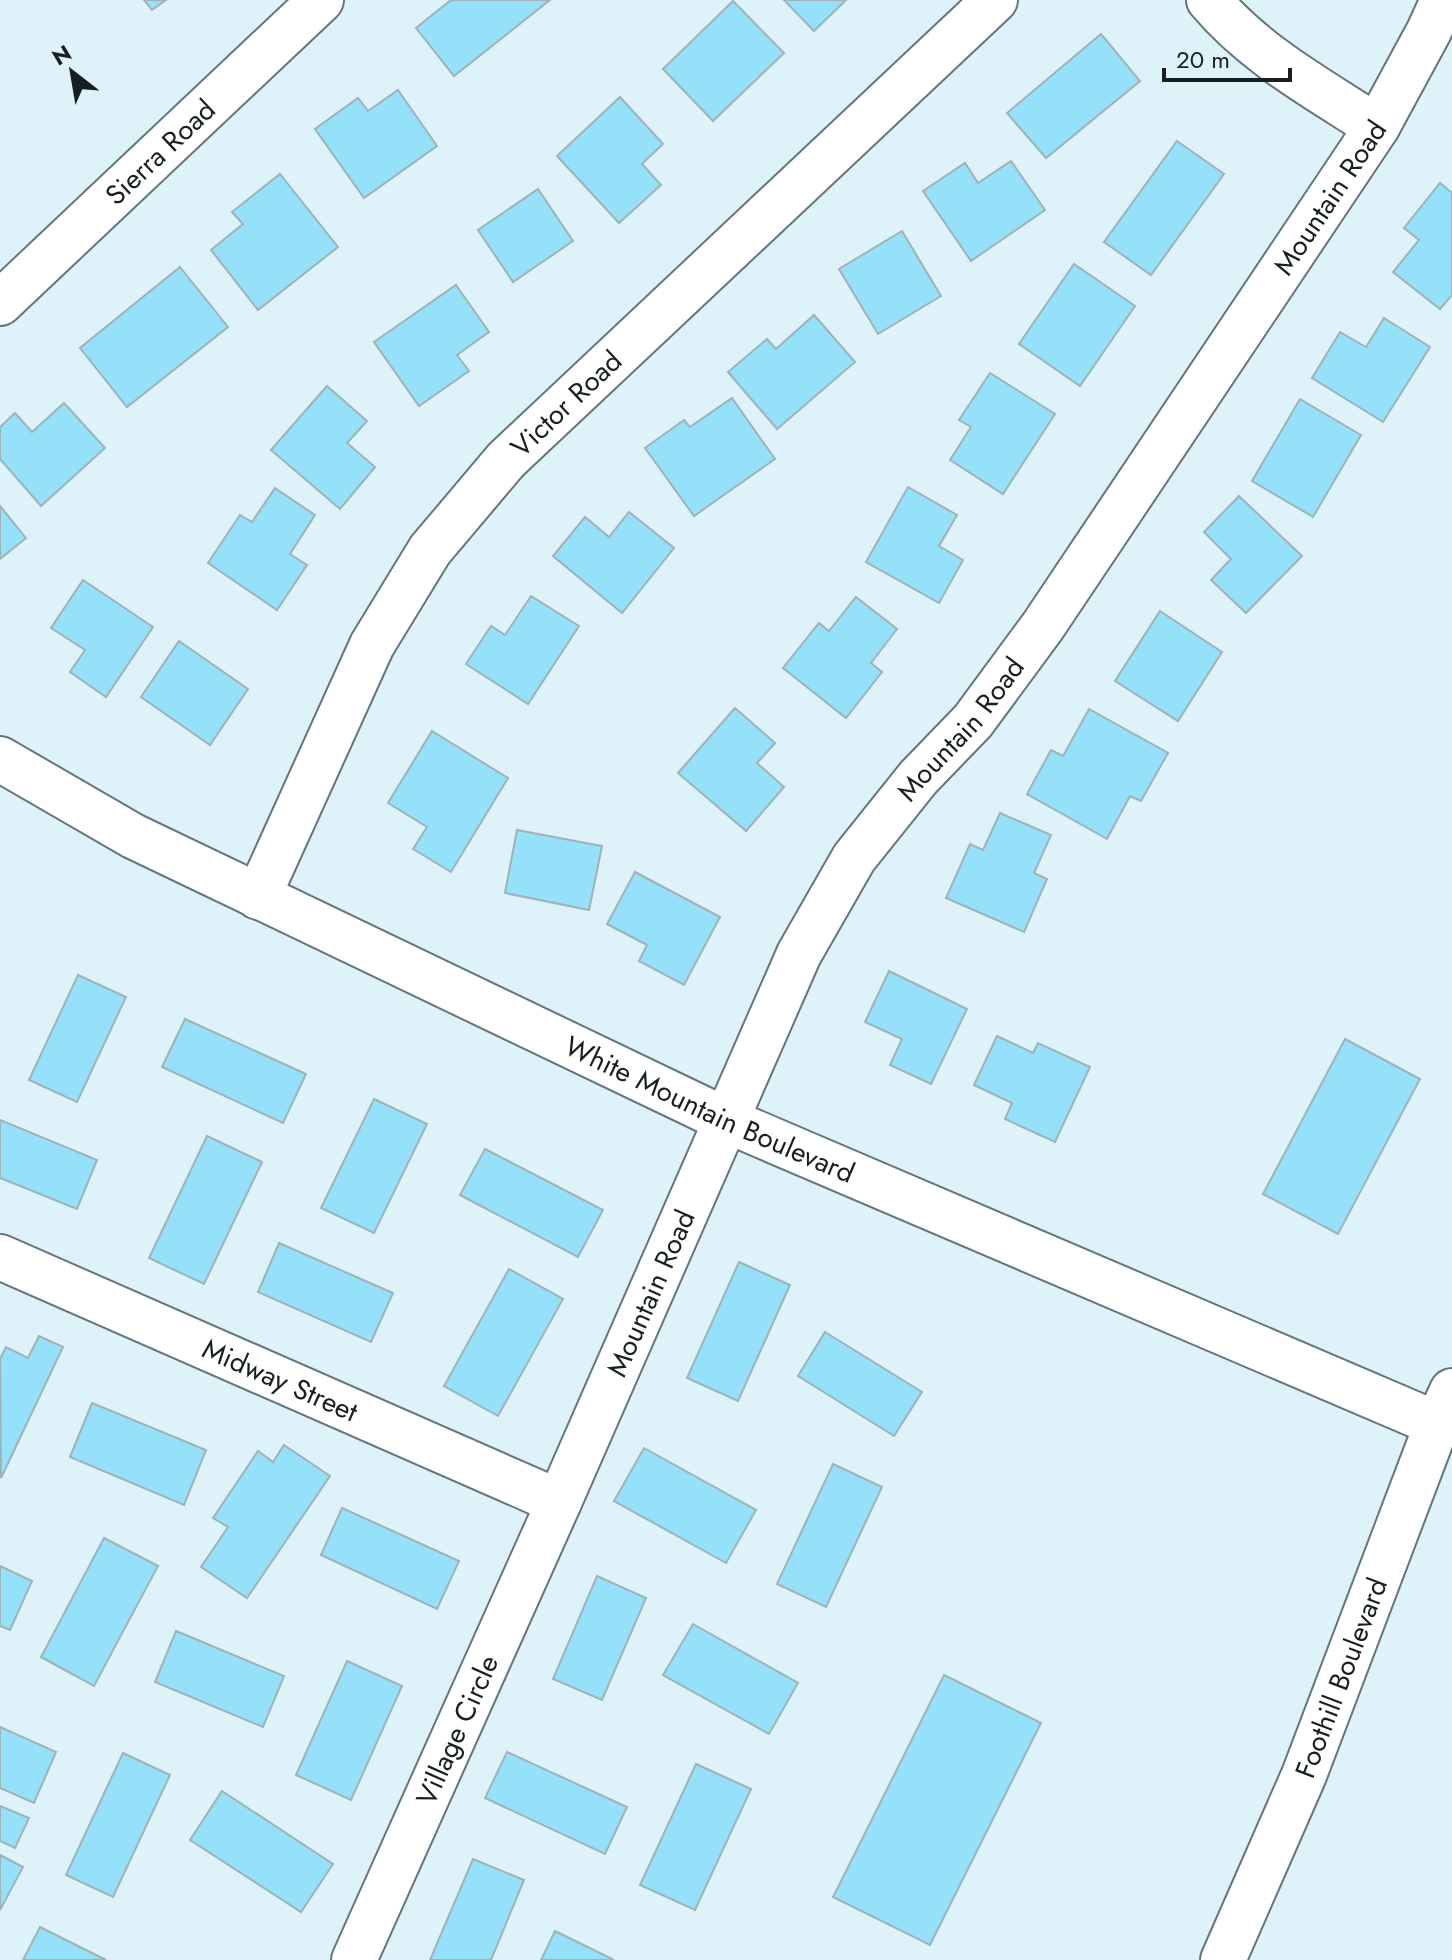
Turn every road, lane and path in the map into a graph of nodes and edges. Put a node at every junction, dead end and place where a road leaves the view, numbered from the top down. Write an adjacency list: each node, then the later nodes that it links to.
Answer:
1 (321, 0): 6 (street, Sierra Road)
2 (995, 0): 8 (street, Victor Road)
3 (1209, 0): 5 (street)
4 (1443, 0): 5 (street, Mountain Road)
5 (1377, 127): 9 (street, Mountain Road)
6 (0, 303)
7 (1, 761): 8 (street, White Mountain Boulevard)
8 (258, 897): 9 (street, White Mountain Boulevard)
9 (728, 1121): 11 (street, White Mountain Boulevard); 12 (street, Mountain Road)
10 (0, 1257): 12 (street, Midway Street)
11 (1445, 1408): 14 (street, Foothill Boulevard)
12 (559, 1502): 13 (street, Village Circle)
13 (354, 1960)
14 (1223, 1960)

